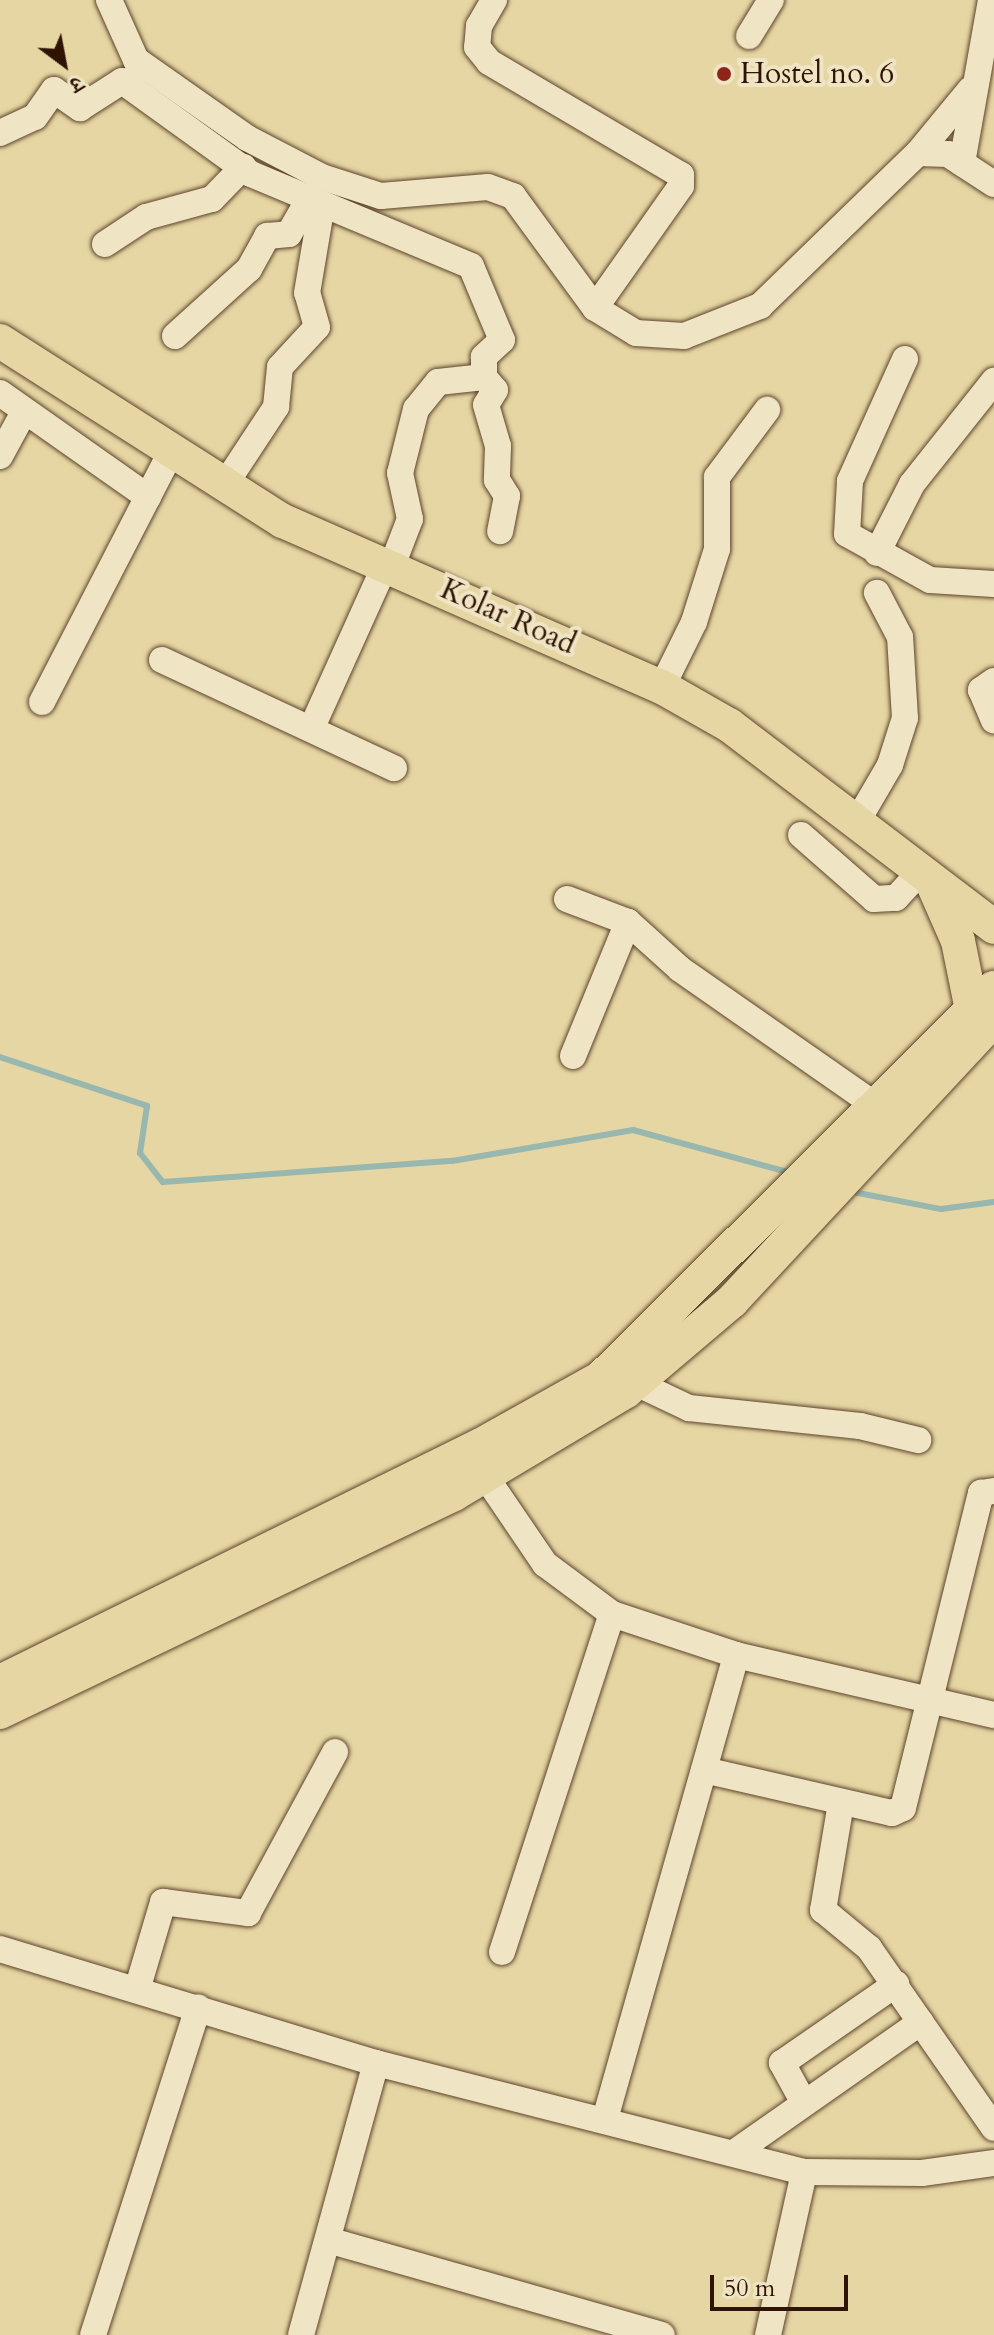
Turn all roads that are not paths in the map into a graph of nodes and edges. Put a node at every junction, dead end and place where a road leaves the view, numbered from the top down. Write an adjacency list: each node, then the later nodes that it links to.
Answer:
1 (109, 0): 14 (street)
2 (494, 0): 14 (street)
3 (771, 0): 5 (street)
4 (991, 0): 6 (street)
5 (749, 36)
6 (970, 90): 8 (street); 9 (street)
7 (0, 133): 10 (street)
8 (918, 153): 9 (street); 14 (street)
9 (962, 163): 11 (street)
10 (243, 167): 12 (street); 13 (street)
11 (994, 184)
12 (315, 202): 15 (street); 18 (street); 25 (street)
13 (105, 244)
14 (595, 308)
15 (175, 336)
16 (0, 341): 23 (main road, Kolar Road)
17 (905, 359): 28 (street)
18 (484, 377): 27 (street); 29 (street)
19 (994, 381): 28 (street)
20 (0, 393): 22 (street)
21 (767, 410): 34 (street)
22 (24, 412): 24 (street); 26 (street)
23 (170, 454): 25 (main road, Kolar Road); 26 (street)
24 (0, 456)
25 (224, 486): 29 (main road, Kolar Road)
26 (148, 497): 35 (street)
27 (500, 531)
28 (877, 553): 30 (street)
29 (389, 565): 34 (main road, Kolar Road); 37 (street)
30 (994, 584)
31 (877, 593): 39 (street)
32 (162, 660): 37 (street)
33 (994, 681): 36 (street)
34 (662, 687): 39 (main road, Kolar Road)
35 (42, 702)
36 (994, 720)
37 (313, 725): 38 (street)
38 (394, 768)
39 (858, 820): 41 (main road, Kolar Road)
40 (801, 835): 41 (street)
41 (925, 873): 44 (main road, Kolar Road); 45 (main road)
42 (567, 899): 43 (street)
43 (628, 922): 46 (street); 47 (street)
44 (994, 927)
45 (987, 1006): 47 (main road); 48 (main road)
46 (573, 1056)
47 (879, 1108): 48 (main road)
48 (846, 1161): 49 (main road)
49 (767, 1242): 50 (main road); 52 (main road)
50 (636, 1383): 51 (street); 52 (main road)
51 (918, 1440)
52 (478, 1465): 54 (street); 56 (main road); 58 (main road)
53 (994, 1491): 57 (street)
54 (612, 1614): 55 (street); 64 (street)
55 (736, 1655): 57 (street); 61 (street)
56 (0, 1682)
57 (926, 1703): 59 (street); 62 (street)
58 (0, 1712)
59 (994, 1715)
60 (335, 1752): 66 (street)
61 (704, 1770): 62 (street); 71 (street)
62 (841, 1803): 65 (street)
63 (0, 1949): 66 (street)
64 (502, 1952)
65 (896, 1984): 68 (street); 70 (street)
66 (137, 1990): 67 (street)
67 (198, 2007): 69 (street); 77 (street)
68 (921, 2022): 70 (street); 72 (street)
69 (376, 2063): 71 (street); 76 (street)
70 (804, 2103): 73 (street)
71 (605, 2119): 73 (street)
72 (994, 2128)
73 (734, 2153): 75 (street)
74 (994, 2163): 75 (street)
75 (804, 2172): 80 (street)
76 (328, 2240): 78 (street); 79 (street)
77 (93, 2335)
78 (301, 2335)
79 (662, 2335)
80 (768, 2335)

